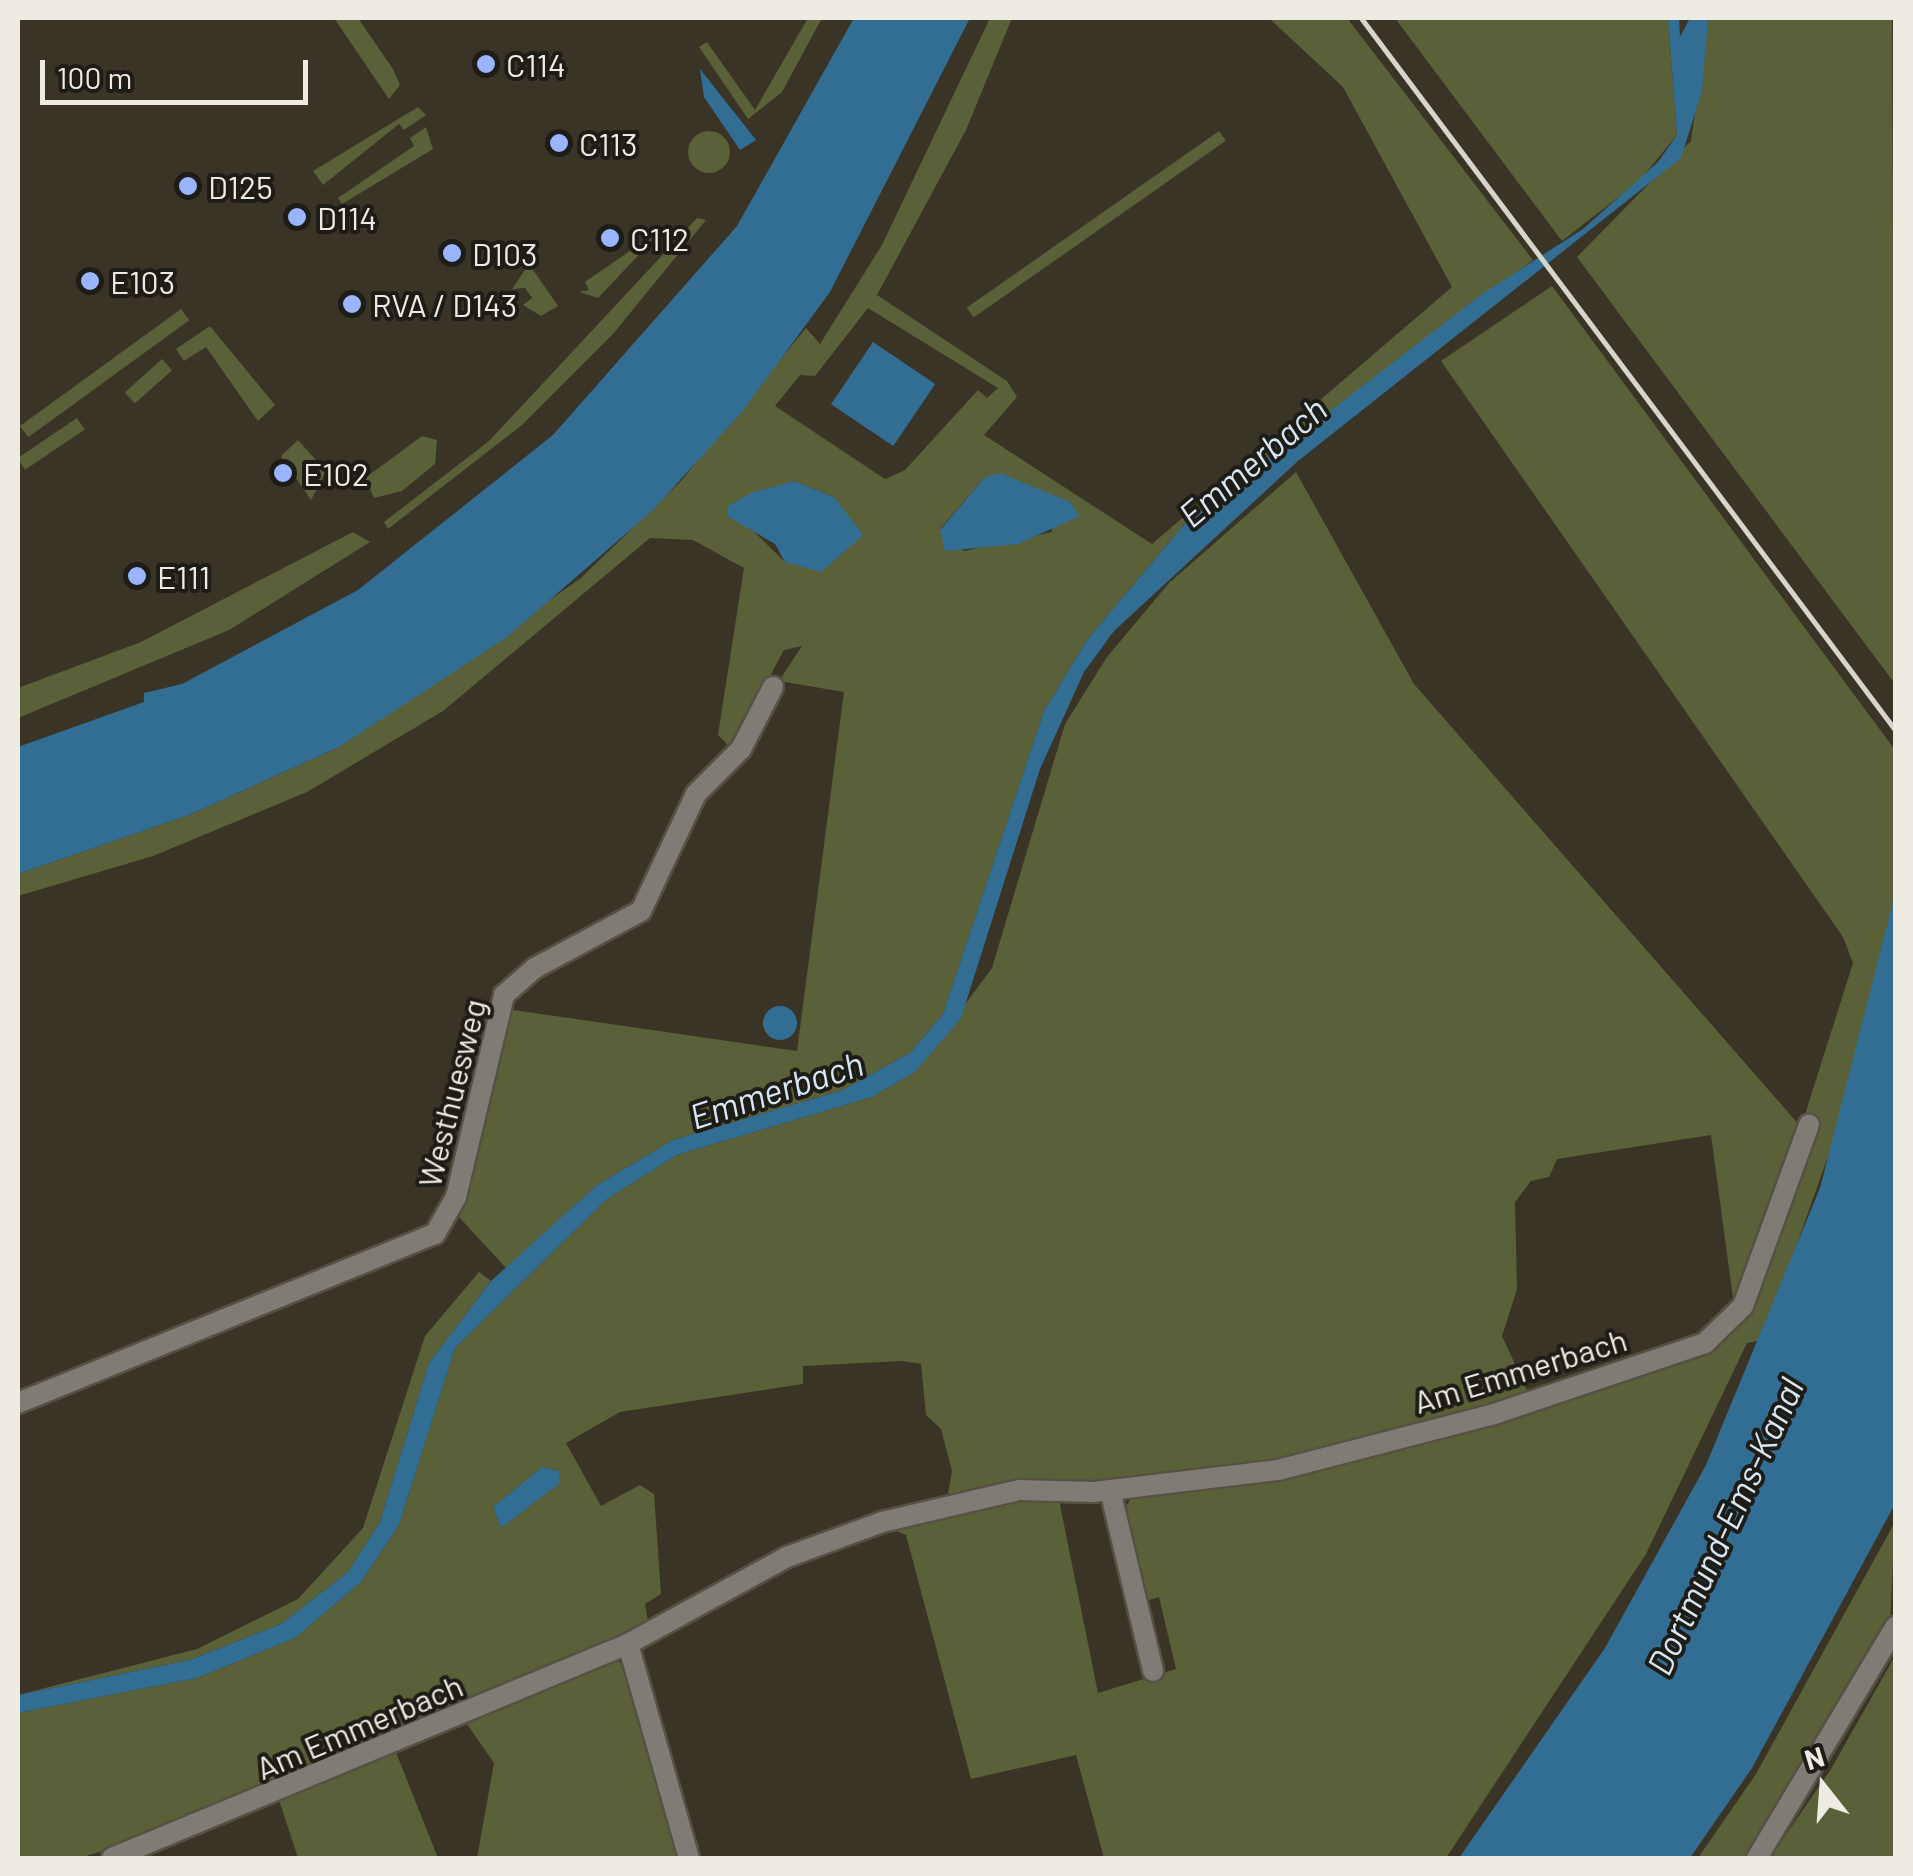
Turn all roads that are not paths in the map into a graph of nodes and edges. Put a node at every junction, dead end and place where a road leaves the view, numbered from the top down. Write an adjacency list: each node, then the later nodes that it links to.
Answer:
1 (773, 686): 3 (street, Westhuesweg)
2 (1810, 1125): 4 (street, Am Emmerbach)
3 (18, 1402)
4 (1110, 1490): 6 (street, Am Emmerbach); 7 (street)
5 (1896, 1626): 10 (street)
6 (628, 1644): 8 (street, Am Emmerbach); 9 (street)
7 (1152, 1670)
8 (112, 1858)
9 (688, 1858)
10 (1757, 1858)

